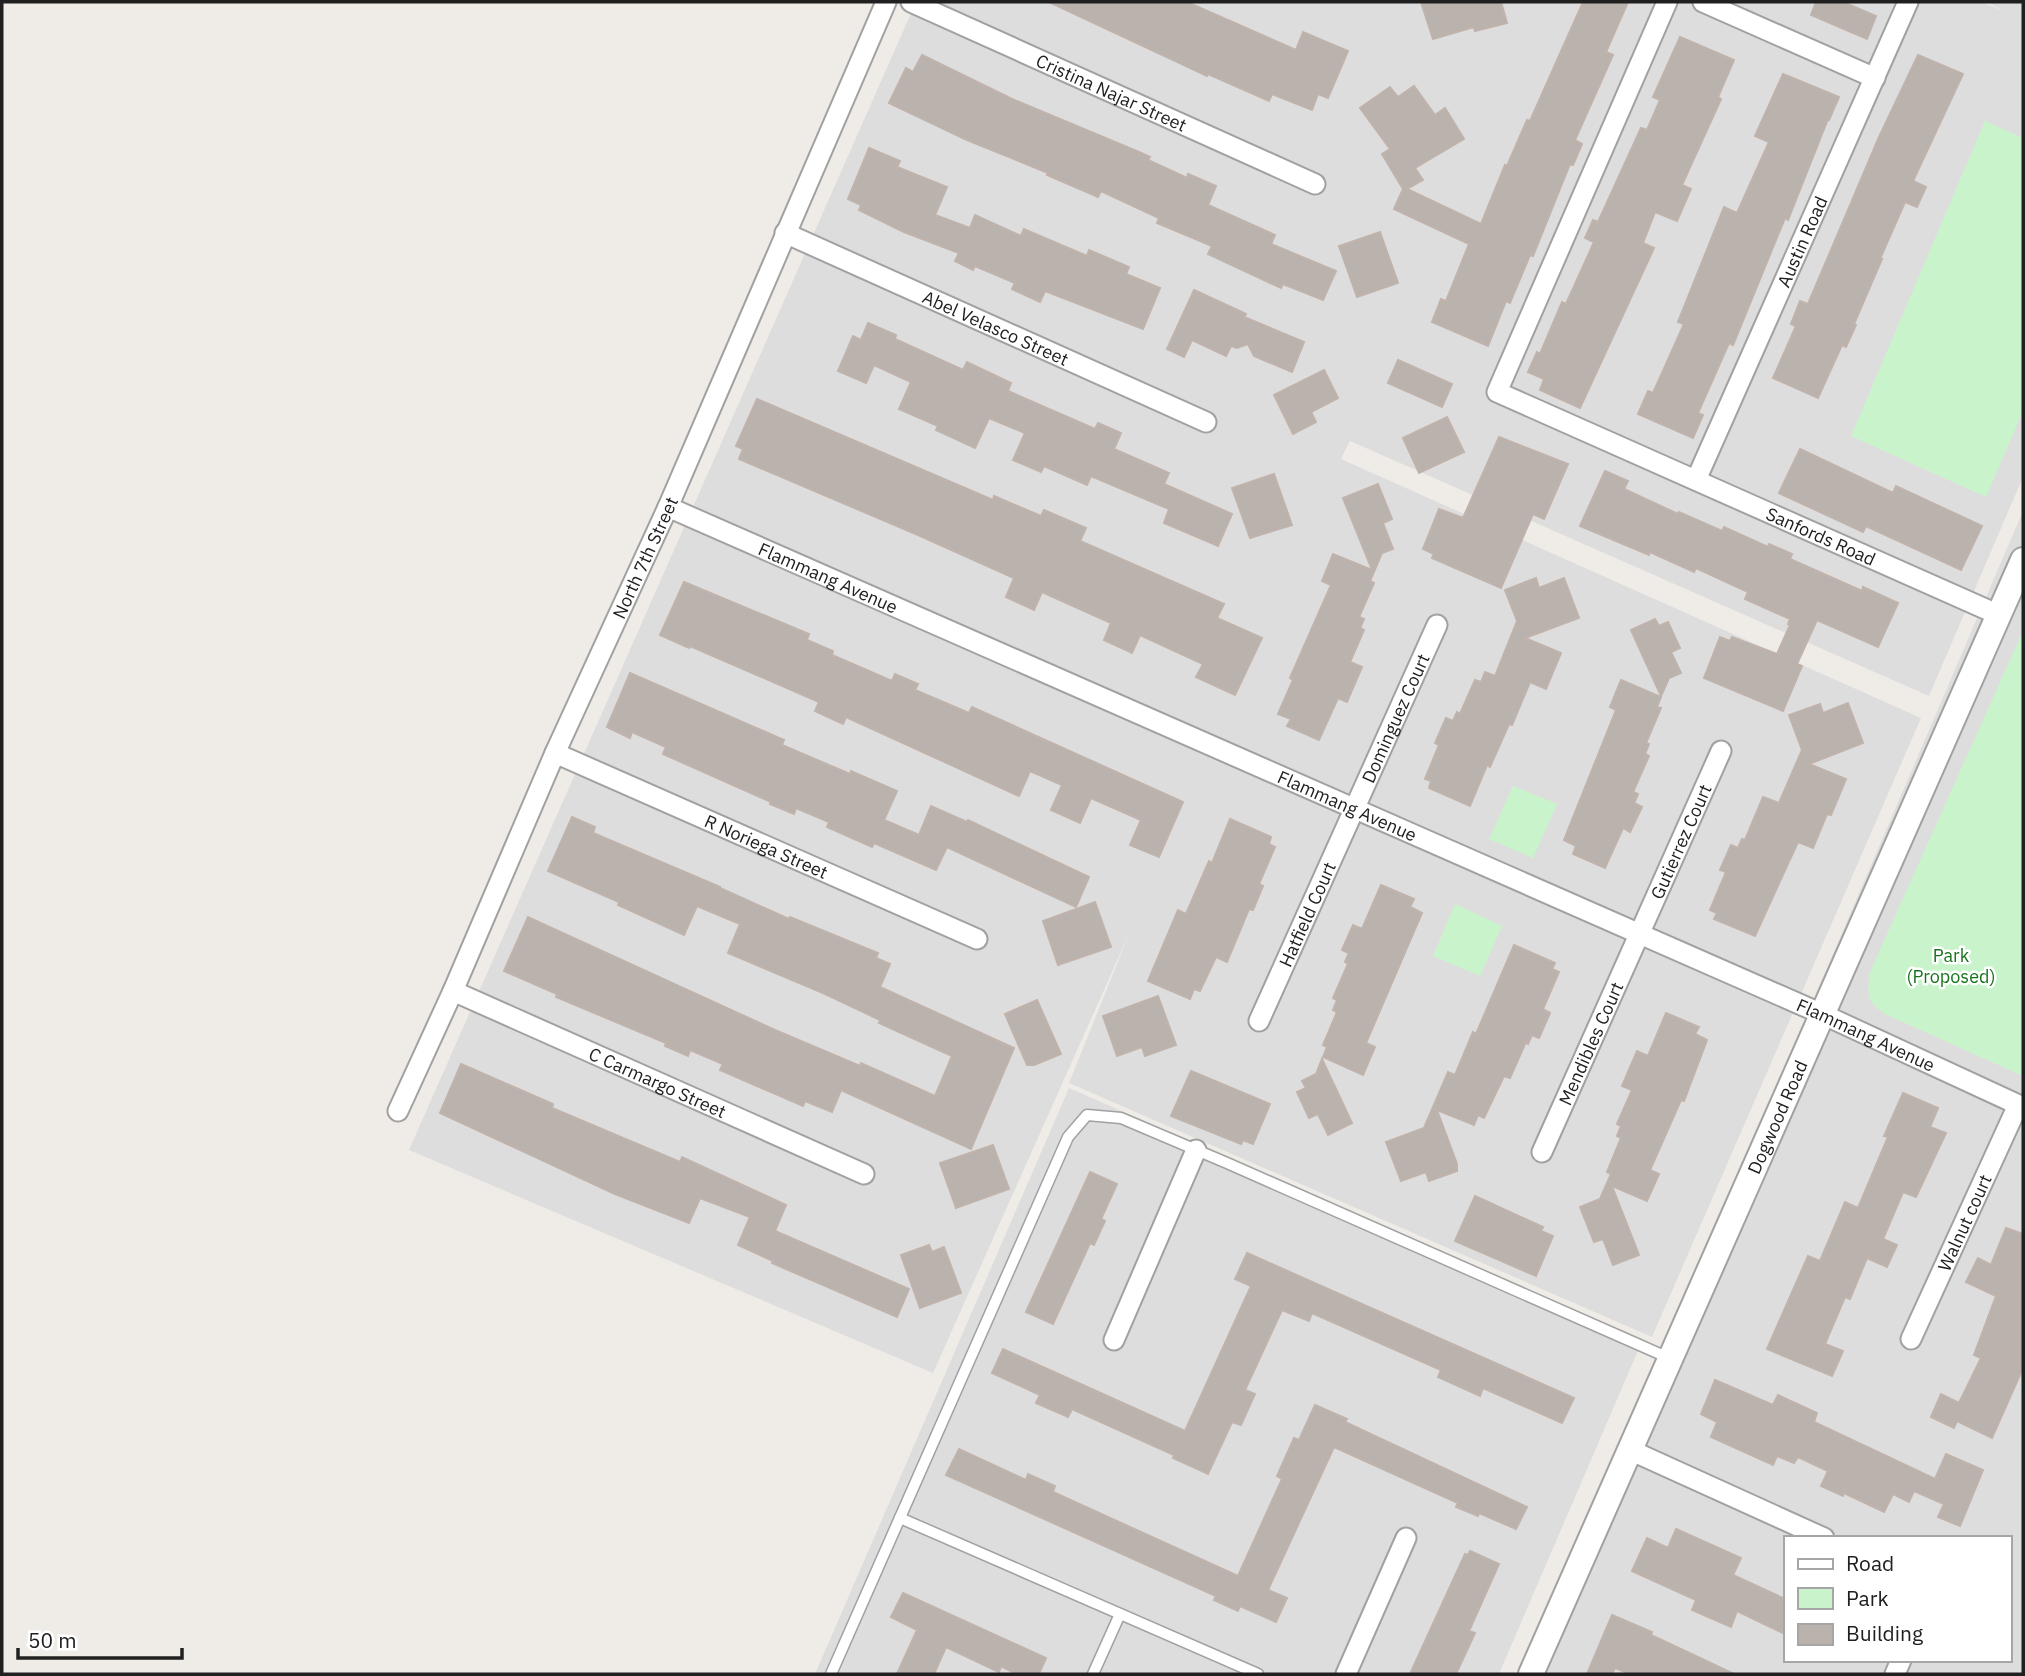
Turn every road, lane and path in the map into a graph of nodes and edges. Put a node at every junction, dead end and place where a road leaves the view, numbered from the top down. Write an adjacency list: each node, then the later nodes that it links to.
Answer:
1 (887, 2): 8 (street, North 7th Street)
2 (911, 2): 7 (street, Cristina Najar Street)
3 (1667, 2): 10 (street, Sanfords Road)
4 (1703, 2): 6 (street)
5 (1909, 2): 6 (street, Austin Road)
6 (1875, 78): 10 (street, Austin Road)
7 (1315, 184)
8 (785, 233): 9 (street, Abel Velasco Street); 11 (street, North 7th Street)
9 (1206, 422)
10 (1696, 481): 13 (street, Sanfords Road)
11 (668, 507): 16 (street, North 7th Street); 17 (street, Flammang Avenue)
12 (2023, 560): 13 (street, Dogwood Road)
13 (1999, 615): 21 (street, Dogwood Road)
14 (1437, 625): 17 (street, Dominguez Court)
15 (1721, 751): 18 (street, Gutierrez Court)
16 (555, 753): 19 (street, R Noriega Street); 20 (street, North 7th Street)
17 (1354, 809): 18 (street, Flammang Avenue); 22 (street, Hatfield Court)
18 (1639, 934): 21 (street, Flammang Avenue); 26 (street, Mendibles Court)
19 (977, 939)
20 (453, 991): 24 (street, North 7th Street); 27 (street, C Carmargo Street)
21 (1822, 1014): 23 (street, Flammang Avenue); 30 (street, Dogwood Road)
22 (1259, 1021)
23 (2020, 1106): 28 (street, Walnut court)
24 (398, 1111)
25 (1196, 1150): 29 (street); 30 (lane); 32 (lane)
26 (1542, 1152)
27 (864, 1174)
28 (1911, 1339)
29 (1114, 1340)
30 (1670, 1359): 31 (street, Dogwood Road)
31 (1630, 1450): 33 (street); 40 (street, Dogwood Road)
32 (900, 1518): 35 (lane); 36 (lane)
33 (1820, 1536)
34 (1406, 1538): 39 (street)
35 (1120, 1614): 37 (lane); 38 (lane)
36 (831, 1674)
37 (1093, 1674)
38 (1258, 1674)
39 (1346, 1674)
40 (1531, 1674)

